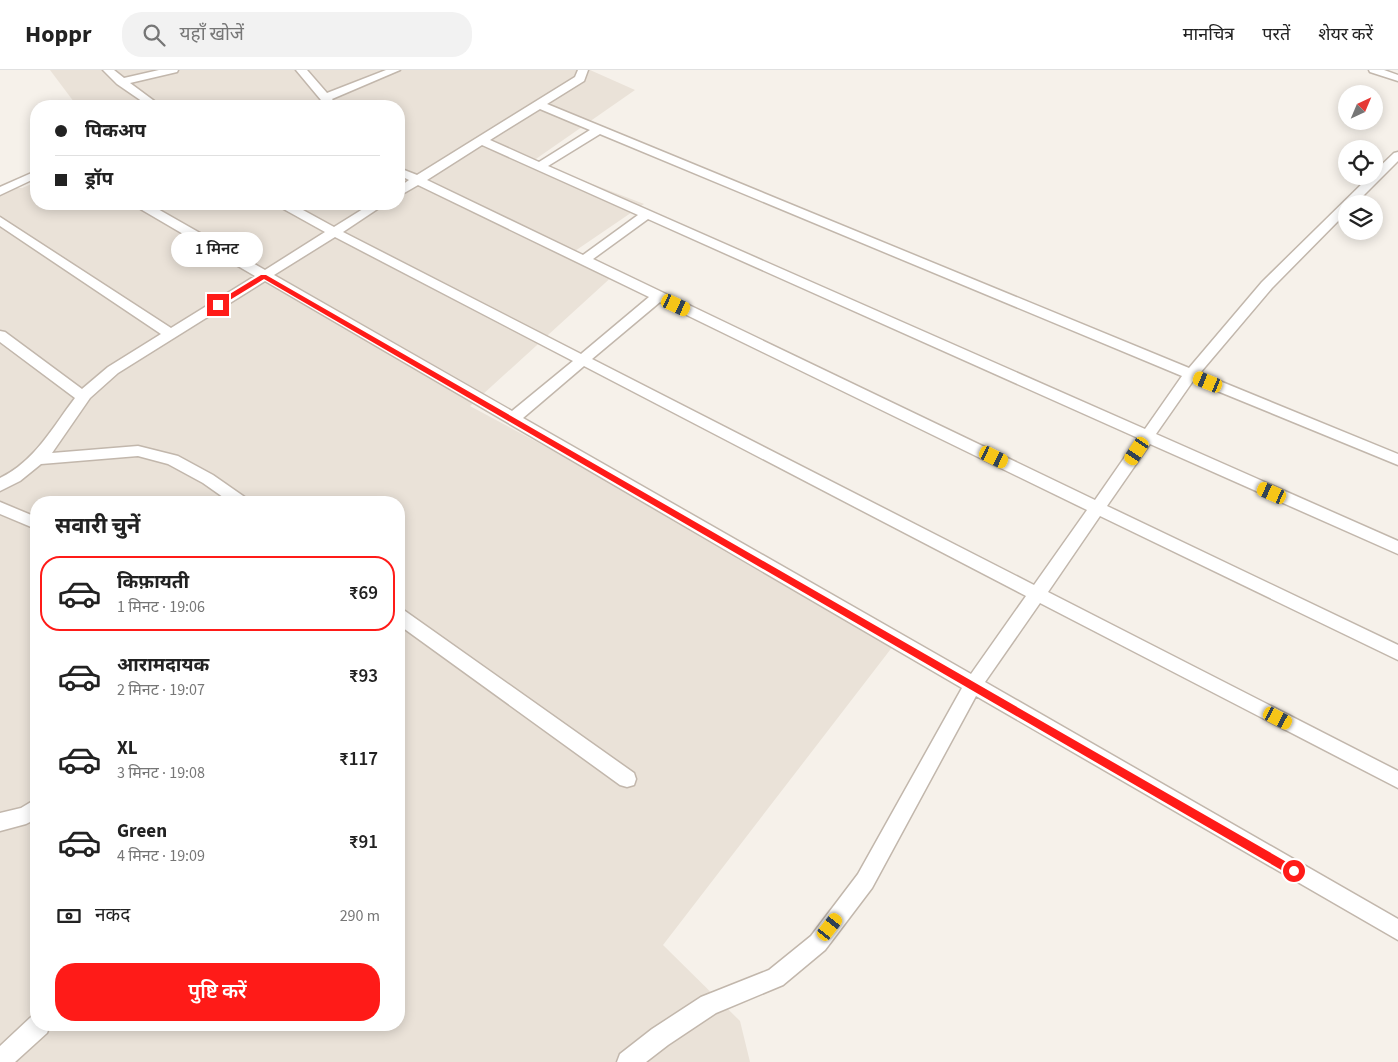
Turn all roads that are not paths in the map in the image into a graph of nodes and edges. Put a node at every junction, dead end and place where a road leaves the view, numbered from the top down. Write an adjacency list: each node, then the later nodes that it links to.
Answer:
1 (108, 70): 8 (lane)
2 (173, 70): 8 (lane)
3 (301, 70): 10 (lane)
4 (395, 70): 11 (lane)
5 (583, 70): 12 (lane)
6 (1374, 70): 7 (lane)
7 (1398, 78)
8 (121, 82): 9 (lane)
9 (147, 100)
10 (326, 100)
11 (332, 100)
12 (538, 104): 13 (lane); 14 (lane)
13 (599, 129): 16 (lane); 36 (lane)
14 (481, 140): 16 (lane); 19 (lane)
15 (1398, 155): 22 (lane)
16 (540, 166): 26 (lane)
17 (405, 174): 19 (lane)
18 (30, 177): 21 (lane)
19 (417, 180): 20 (lane); 30 (lane)
20 (405, 188)
21 (0, 191)
22 (1357, 195)
23 (151, 210): 31 (lane)
24 (295, 210): 29 (lane)
25 (369, 210): 29 (lane)
26 (647, 214): 30 (lane); 39 (lane)
27 (1338, 214): 36 (lane)
28 (0, 221): 33 (lane)
29 (334, 232): 31 (lane); 35 (lane)
30 (584, 260): 32 (lane)
31 (264, 276): 33 (lane); 38 (lane)
32 (659, 296): 35 (lane); 45 (lane)
33 (172, 334): 37 (lane)
34 (0, 335): 37 (lane)
35 (582, 360): 38 (lane); 48 (lane)
36 (1191, 374): 39 (lane); 41 (lane)
37 (83, 397): 40 (lane)
38 (512, 420): 51 (lane)
39 (1146, 437): 45 (lane); 47 (lane)
40 (41, 458): 42 (lane); 43 (lane)
41 (1398, 460)
42 (0, 485)
43 (232, 496)
44 (0, 508): 46 (lane)
45 (1099, 508): 48 (lane); 50 (lane)
46 (30, 520)
47 (1398, 548)
48 (1036, 595): 51 (lane); 53 (lane)
49 (405, 620): 52 (lane)
50 (1398, 653)
51 (973, 686): 56 (lane); 59 (lane)
52 (627, 779)
53 (1398, 780)
54 (30, 812): 55 (lane)
55 (0, 822)
56 (1398, 930)
57 (33, 1031): 58 (lane)
58 (5, 1061)
59 (628, 1062)

